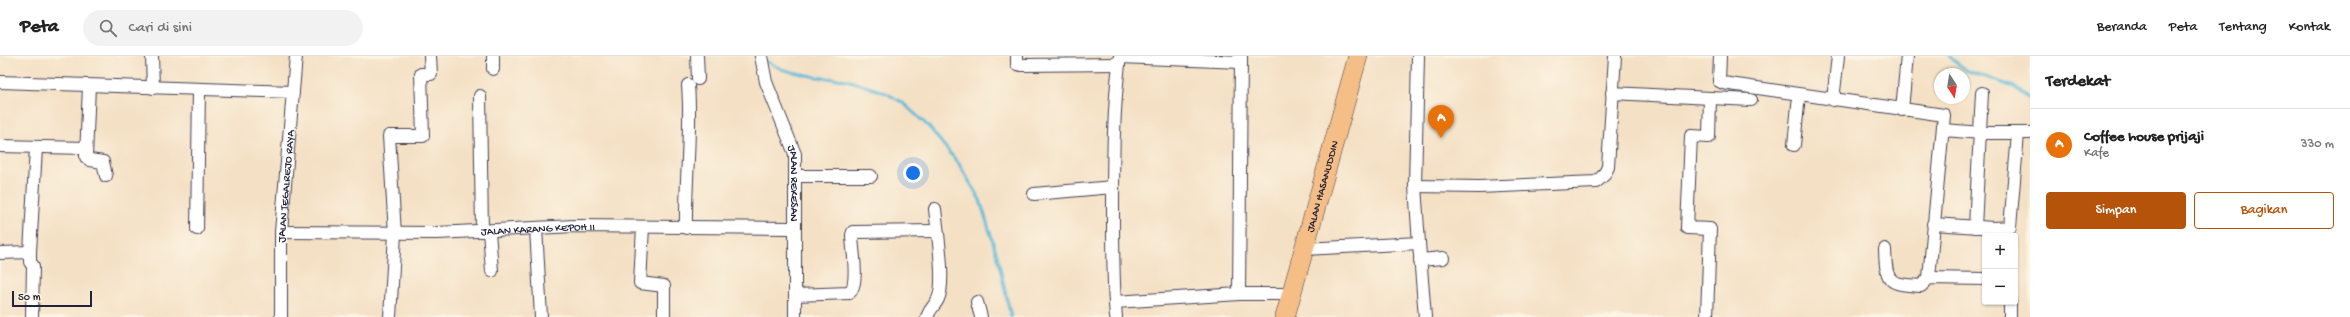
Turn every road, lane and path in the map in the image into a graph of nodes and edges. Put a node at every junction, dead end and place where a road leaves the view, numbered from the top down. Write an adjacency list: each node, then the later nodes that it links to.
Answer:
1 (152, 56): 19 (street)
2 (296, 56): 21 (street, JALAN TEGALREJO RAYA)
3 (430, 56): 55 (street)
4 (493, 56): 16 (street)
5 (697, 56): 48 (street)
6 (1016, 56): 13 (street)
7 (1358, 56): 57 (main road, JALAN HASANUDDIN)
8 (1418, 56): 40 (street)
9 (1615, 56): 23 (street)
10 (1720, 56): 24 (street)
11 (1838, 56): 28 (street)
12 (1906, 56): 29 (street)
13 (1120, 59): 14 (street); 41 (street)
14 (1241, 59): 66 (street)
15 (762, 60): 38 (street, JALAN REKESAN)
16 (493, 69)
17 (0, 82): 18 (street)
18 (88, 86): 19 (street); 36 (street)
19 (153, 88): 20 (street)
20 (199, 90): 21 (street); 50 (street)
21 (293, 92): 53 (street, JALAN TEGALREJO RAYA)
22 (1982, 93): 31 (street)
23 (1612, 94): 26 (street); 40 (street)
24 (1799, 95): 28 (street); 33 (street)
25 (480, 96): 51 (street)
26 (1710, 98): 27 (street); 83 (street)
27 (1751, 100)
28 (1833, 100): 29 (street)
29 (1902, 110): 30 (street)
30 (1943, 130): 31 (street); 44 (street)
31 (1982, 133): 32 (street); 46 (street)
32 (2024, 134): 54 (street)
33 (1794, 145)
34 (0, 146): 35 (street)
35 (36, 148): 36 (street); 59 (street)
36 (86, 148): 37 (street)
37 (106, 176)
38 (796, 176): 39 (street); 49 (street, JALAN REKESAN)
39 (871, 176)
40 (1415, 186): 56 (street)
41 (1113, 187): 42 (street); 70 (street)
42 (1034, 194)
43 (935, 209): 52 (street)
44 (1933, 224): 46 (street); 64 (street)
45 (643, 227): 47 (street, JALAN KARANG KEPOH II); 48 (street, JALAN KARANG KEPOH II); 76 (street)
46 (1975, 227): 54 (street)
47 (536, 228): 51 (street, JALAN KARANG KEPOH II); 75 (street)
48 (686, 228): 49 (street, JALAN KARANG KEPOH II)
49 (794, 228): 68 (street, JALAN REKESAN)
50 (197, 229)
51 (486, 231): 55 (street, JALAN KARANG KEPOH II); 63 (street)
52 (937, 231): 68 (street); 78 (street)
53 (282, 232): 55 (street, JALAN KARANG KEPOH II); 73 (street, JALAN TEGALREJO RAYA)
54 (1994, 232)
55 (395, 234): 74 (street)
56 (1419, 243): 57 (street); 62 (street)
57 (1304, 249): 67 (main road, JALAN HASANUDDIN)
58 (1886, 249): 64 (street)
59 (30, 252): 60 (street); 72 (street)
60 (0, 253)
61 (1443, 258): 62 (street)
62 (1420, 260): 82 (street)
63 (492, 272)
64 (1929, 278): 65 (street)
65 (1982, 279)
66 (1239, 294): 67 (street); 70 (street)
67 (1291, 294): 81 (main road, JALAN HASANUDDIN)
68 (795, 295): 77 (street, JALAN REKESAN)
69 (977, 302): 79 (street)
70 (1115, 302): 80 (street)
71 (2010, 305): 84 (street)
72 (32, 317)
73 (281, 317)
74 (390, 317)
75 (541, 317)
76 (664, 317)
77 (795, 317)
78 (927, 317)
79 (980, 317)
80 (1116, 317)
81 (1285, 317)
82 (1425, 317)
83 (1707, 317)
84 (2010, 317)

